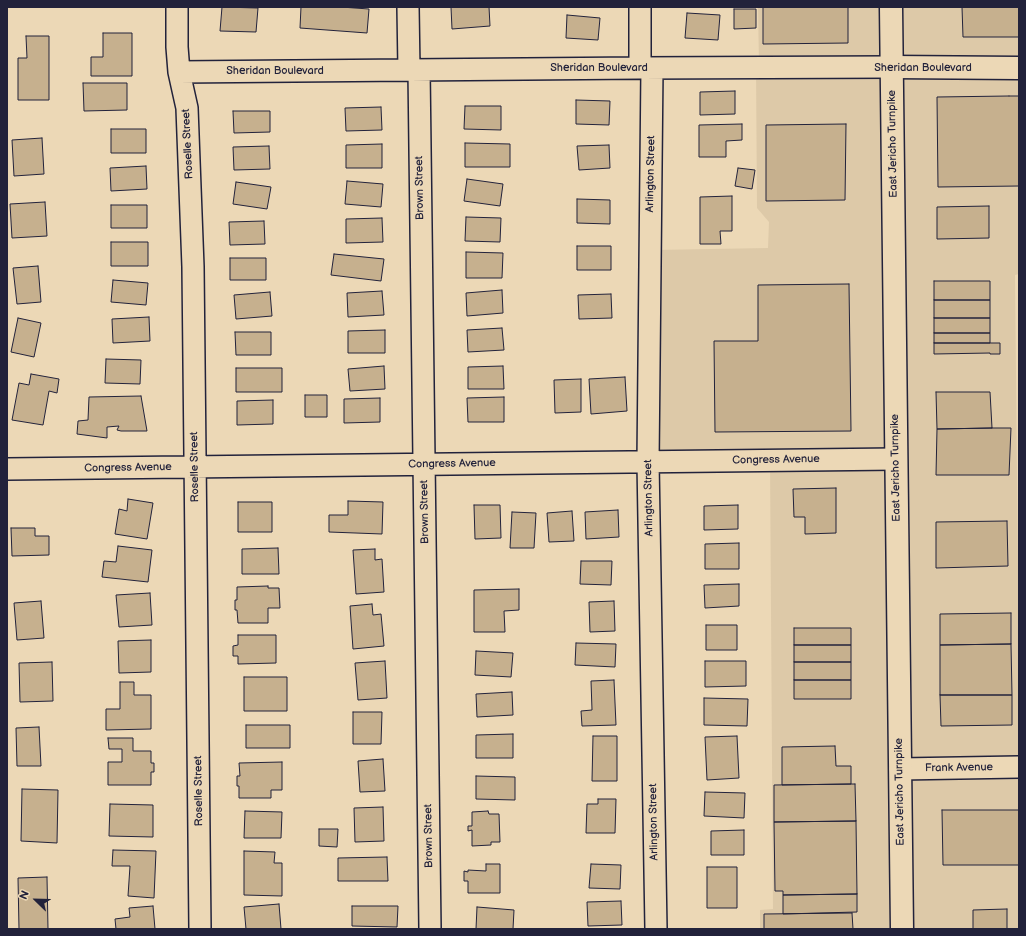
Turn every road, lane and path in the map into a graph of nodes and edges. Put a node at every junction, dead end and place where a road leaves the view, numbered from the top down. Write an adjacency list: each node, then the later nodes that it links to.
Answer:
1 (177, 7): 9 (street, Roselle Street)
2 (408, 7): 8 (street, Brown Street)
3 (640, 7): 6 (street, Arlington Street)
4 (892, 7): 5 (main road, East Jericho Turnpike)
5 (892, 67): 6 (street, Sheridan Boulevard); 7 (main road, Sheridan Boulevard); 10 (main road, East Jericho Turnpike)
6 (646, 68): 8 (street, Sheridan Boulevard); 11 (street, Arlington Street)
7 (1019, 68)
8 (414, 70): 9 (street, Sheridan Boulevard); 12 (street, Brown Street)
9 (179, 72): 13 (street, Roselle Street)
10 (896, 459): 11 (street, Congress Avenue); 16 (main road, East Jericho Turnpike)
11 (648, 462): 12 (street, Congress Avenue); 19 (street, Arlington Street)
12 (424, 464): 13 (street, Congress Avenue); 18 (street, Brown Street)
13 (195, 467): 14 (street, Congress Avenue); 17 (street, Roselle Street)
14 (7, 469)
15 (1019, 767): 16 (street, Frank Avenue)
16 (900, 769): 20 (main road, East Jericho Turnpike)
17 (200, 929)
18 (430, 929)
19 (656, 929)
20 (902, 929)

